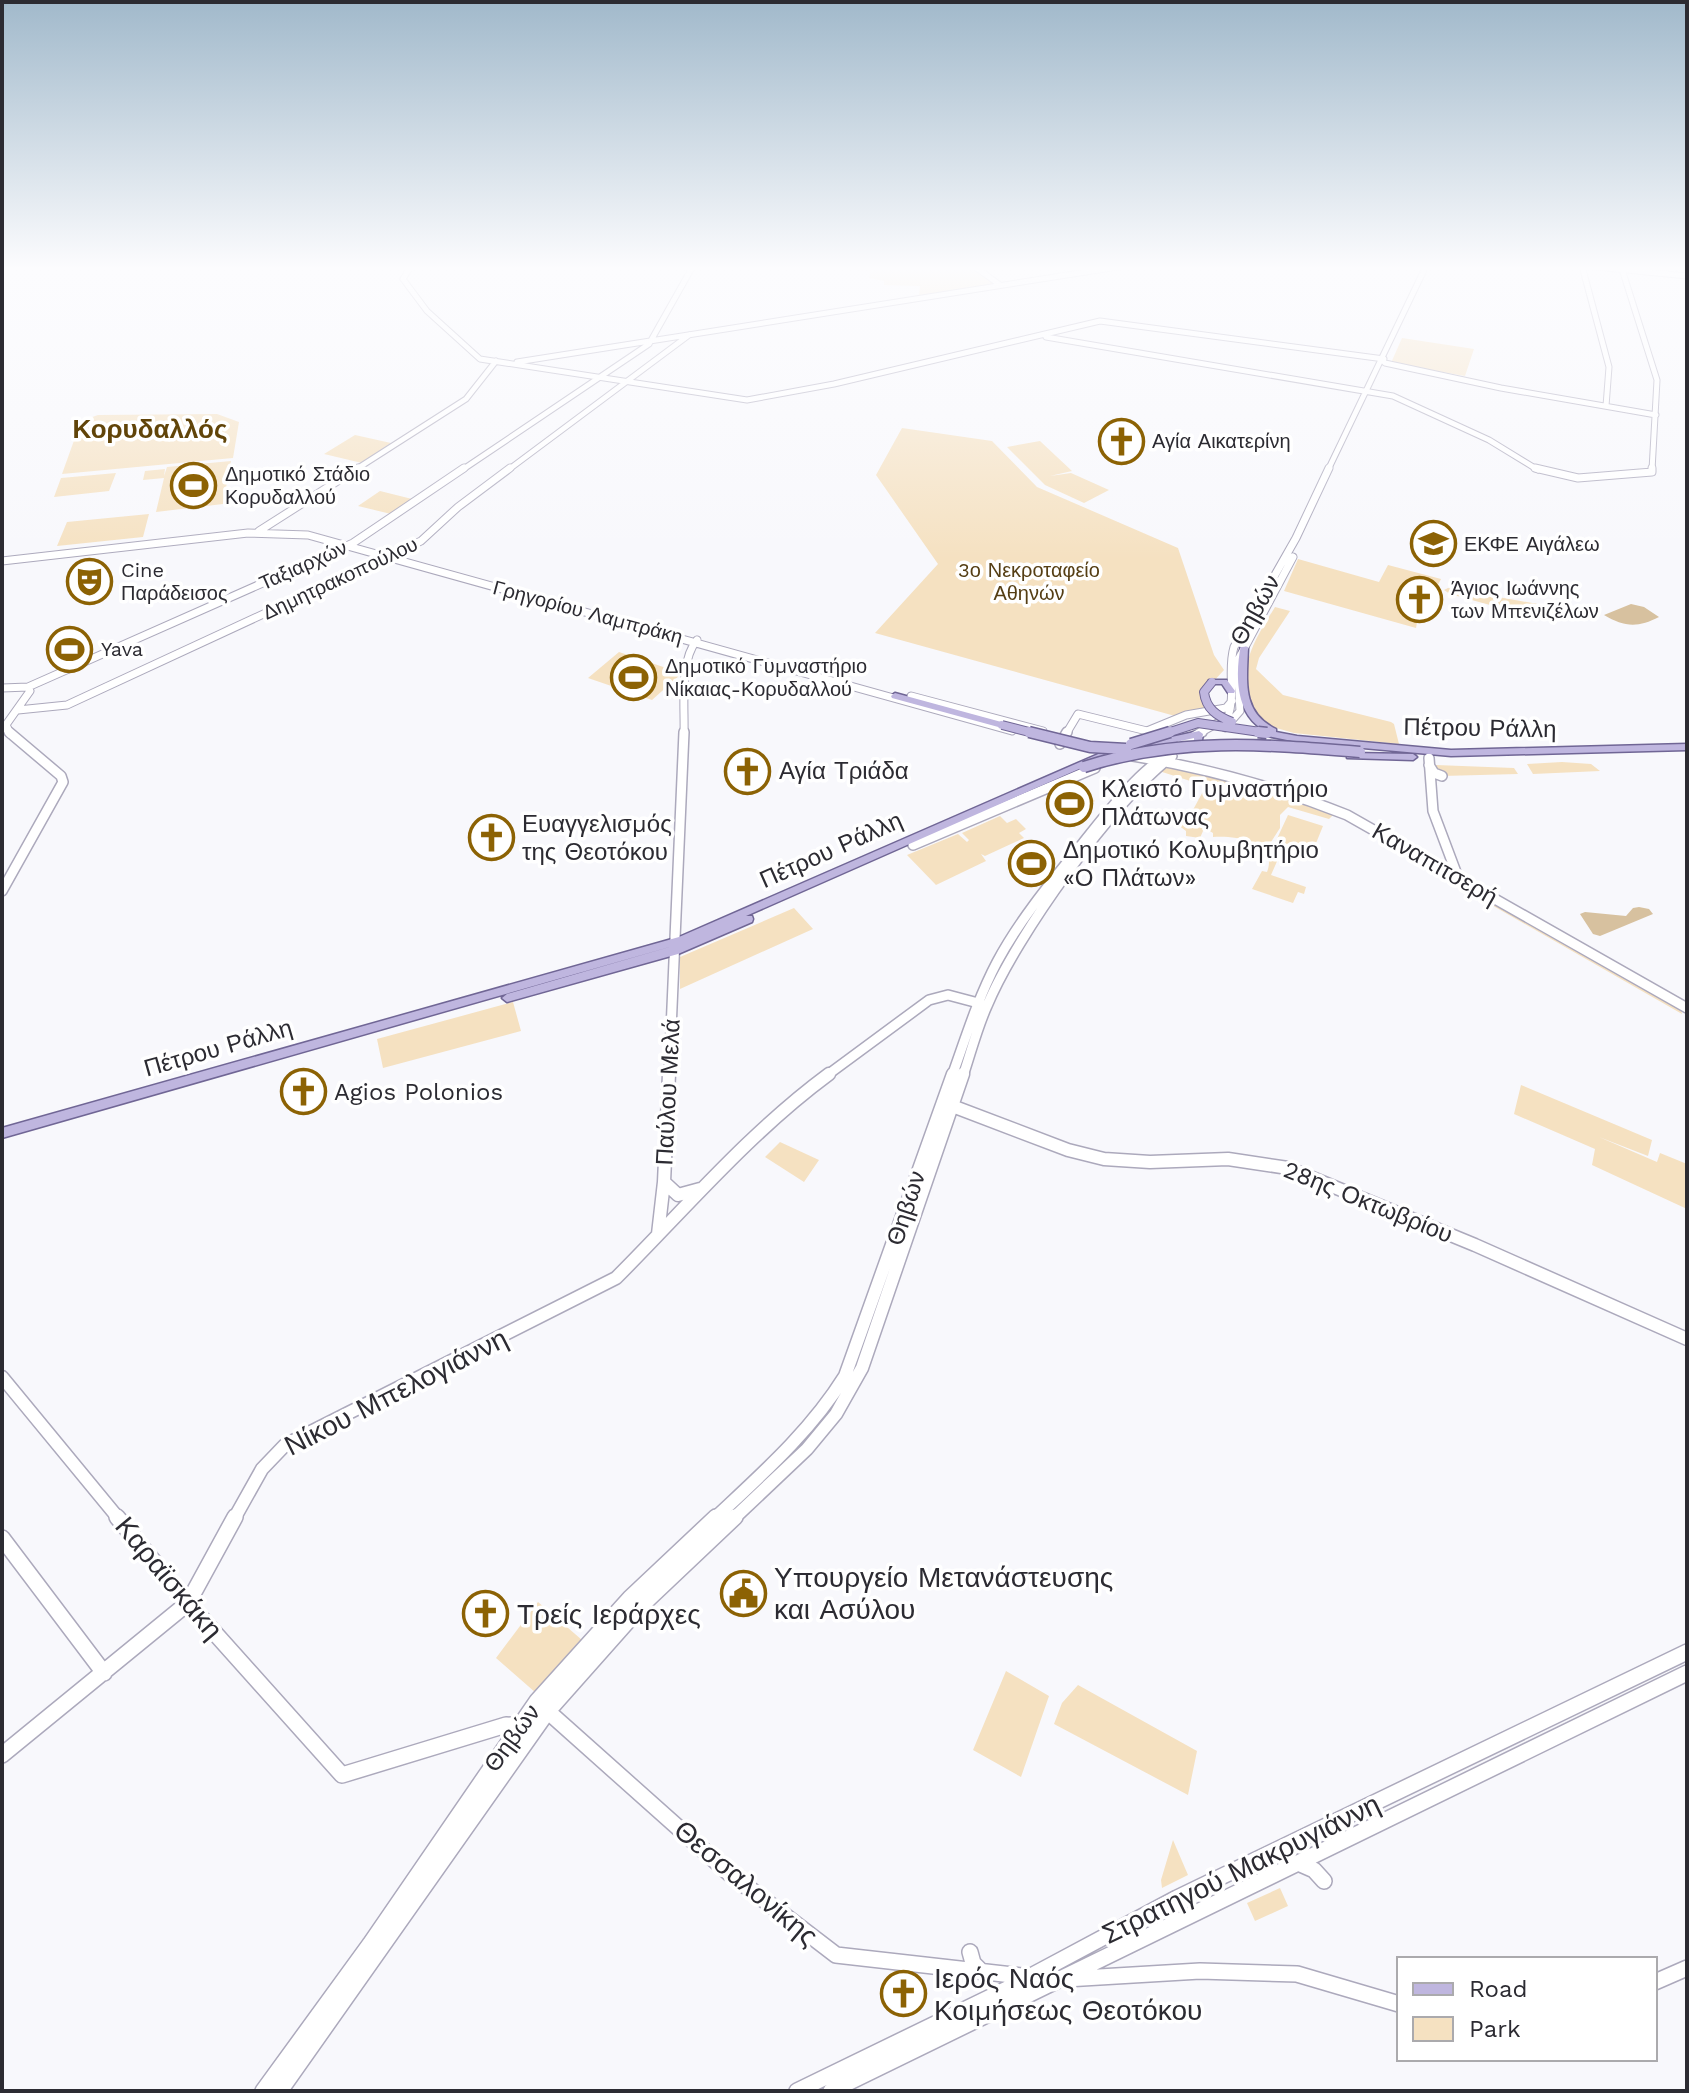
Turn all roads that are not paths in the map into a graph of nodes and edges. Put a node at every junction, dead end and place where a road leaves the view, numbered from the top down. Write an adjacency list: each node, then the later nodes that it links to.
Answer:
1 (494, 364): 16 (street)
2 (512, 364): 11 (street)
3 (620, 364): 11 (street, Ταξιαρχών)
4 (647, 364): 12 (street, Δημητρακοπούλου)
5 (925, 364): 12 (street)
6 (1203, 364): 13 (street)
7 (1382, 364): 13 (street, Θηβών)
8 (1399, 364): 14 (street)
9 (1608, 364): 14 (street)
10 (1652, 364): 15 (street)
11 (599, 378): 12 (street); 17 (street, Ταξιαρχών)
12 (626, 382): 18 (street, Δημητρακοπούλου)
13 (1370, 392): 15 (street); 21 (street, Θηβών); 25 (street, Θηβών)
14 (1606, 406): 15 (street)
15 (1656, 415)
16 (260, 530): 17 (street, Γρηγορίου Λαμπράκη); 19 (street, Γρηγορίου Λαμπράκη)
17 (350, 544): 18 (street, Γρηγορίου Λαμπράκη); 22 (street, Ταξιαρχών)
18 (391, 555): 20 (street, Γρηγορίου Λαμπράκη); 26 (street, Δημητρακοπούλου)
19 (2, 559)
20 (694, 639): 24 (street, Γρηγορίου Λαμπράκη); 29 (street, Γρηγορίου Λαμπράκη); 49 (street, Παύλου Μελά)
21 (1244, 647): 30 (street, Θηβών); 34 (main road)
22 (28, 687): 23 (street); 26 (street)
23 (2, 688)
24 (895, 696): 29 (street, Γρηγορίου Λαμπράκη); 33 (main road, bridge)
25 (1232, 696): 28 (main road, bridge); 29 (street); 30 (street, Θηβών)
26 (18, 710): 27 (street)
27 (5, 730): 48 (street)
28 (1267, 733): 31 (main road, Πέτρου Ράλλη, bridge); 34 (main road, Πέτρου Ράλλη)
29 (1063, 740): 31 (street, Γρηγορίου Λαμπράκη); 37 (street, Γρηγορίου Λαμπράκη)
30 (1201, 741): 33 (main road); 35 (main road); 39 (main road); 40 (street, Θηβών)
31 (1129, 745): 35 (main road, Πέτρου Ράλλη)
32 (1687, 747): 34 (main road, Πέτρου Ράλλη)
33 (1174, 748): 39 (main road, Πέτρου Ράλλη, bridge); 40 (street, Θηβών); 44 (main road, Πέτρου Ράλλη, bridge)
34 (1451, 753)
35 (1106, 754): 37 (main road, Πέτρου Ράλλη); 38 (street)
36 (1687, 754): 41 (main road, Πέτρου Ράλλη)
37 (1086, 756): 49 (main road, Πέτρου Ράλλη)
38 (1130, 756): 40 (street); 42 (street); 44 (street, Πέτρου Ράλλη)
39 (1413, 757): 41 (main road, Πέτρου Ράλλη)
40 (1162, 759): 42 (street, Θηβών); 45 (street, Καναπιτσερή); 50 (street, Θηβών)
41 (1428, 761): 43 (street); 46 (street)
42 (1141, 772): 50 (street, Θηβών)
43 (1442, 776)
44 (913, 845): 49 (main road, Πέτρου Ράλλη)
45 (1420, 855): 46 (street); 47 (street, Καναπιτσερή)
46 (1451, 859): 47 (street)
47 (1459, 880): 51 (street, Καναπιτσερή)
48 (2, 891)
49 (675, 946): 53 (main road, Πέτρου Ράλλη); 54 (main road, Πέτρου Ράλλη); 55 (street, Παύλου Μελά)
50 (982, 1006): 52 (street, Θηβών); 56 (street)
51 (1687, 1008)
52 (947, 1104): 60 (street, 28ης Οκτωβρίου); 67 (street, Θηβών)
53 (2, 1133)
54 (2, 1140)
55 (664, 1182): 56 (street); 58 (street, Παύλου Μελά)
56 (699, 1189): 57 (street); 58 (street)
57 (687, 1204): 58 (street); 59 (street, Νίκου Μπελογιάννη)
58 (662, 1206): 59 (street, Παύλου Μελά)
59 (658, 1234): 63 (street, Νίκου Μπελογιάννη)
60 (1687, 1339)
61 (2, 1377): 63 (street, Καραϊσκάκη)
62 (2, 1538): 65 (street)
63 (188, 1603): 65 (street, Νίκου Μπελογιάννη); 68 (street, Καραϊσκάκη)
64 (1687, 1652): 77 (street, Στρατηγού Μακρυγιάννη)
65 (104, 1673): 69 (street, Νίκου Μπελογιάννη)
66 (1687, 1673): 70 (street, Στρατηγού Μακρυγιάννη)
67 (542, 1706): 68 (street, Θηβών); 74 (street, Θεσσαλονίκης); 80 (street, Θηβών)
68 (520, 1726): 79 (street, Θηβών)
69 (2, 1755)
70 (1298, 1863): 71 (street); 75 (street, Στρατηγού Μακρυγιάννη)
71 (1324, 1881)
72 (970, 1952): 74 (street)
73 (1687, 1968): 76 (street)
74 (980, 1970): 77 (street, Θεσσαλονίκης)
75 (1056, 1980): 77 (street, Στρατηγού Μακρυγιάννη); 78 (street)
76 (1657, 1981)
77 (1034, 1983): 81 (street, Στρατηγού Μακρυγιάννη); 82 (street, Στρατηγού Μακρυγιάννη)
78 (1397, 2003)
79 (263, 2091)
80 (280, 2091)
81 (797, 2091)
82 (831, 2091)

